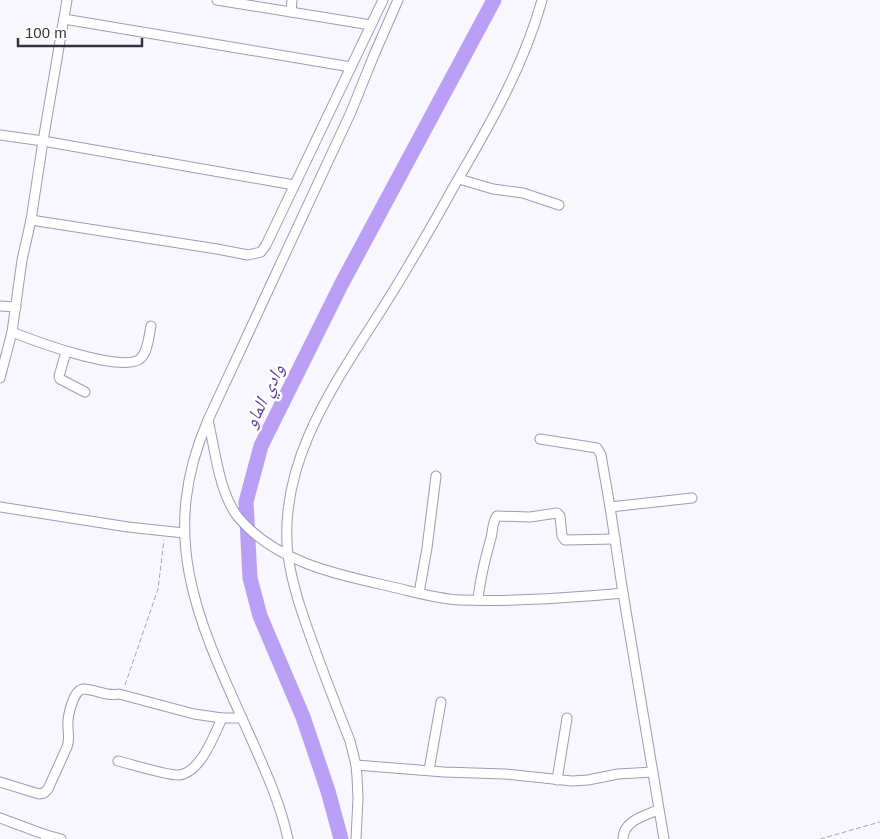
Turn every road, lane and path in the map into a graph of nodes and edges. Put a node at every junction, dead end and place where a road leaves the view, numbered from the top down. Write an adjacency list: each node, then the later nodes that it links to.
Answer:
1 (67, 0): 8 (street)
2 (217, 0): 7 (street)
3 (292, 0): 7 (street)
4 (383, 0): 9 (street)
5 (398, 0): 24 (street)
6 (542, 0): 13 (street)
7 (291, 12): 9 (street)
8 (64, 19): 10 (street); 12 (street)
9 (371, 25): 10 (street)
10 (351, 67): 14 (street)
11 (0, 135): 12 (street)
12 (44, 142): 14 (street); 16 (street)
13 (459, 179): 15 (street); 33 (street)
14 (294, 185): 16 (street)
15 (559, 205)
16 (32, 220): 18 (street)
17 (0, 306): 18 (street)
18 (16, 307): 20 (street)
19 (151, 326): 21 (street)
20 (12, 332): 21 (street); 22 (street)
21 (66, 352): 23 (street)
22 (0, 378)
23 (85, 392)
24 (208, 420): 31 (street); 33 (street)
25 (540, 439): 29 (street)
26 (436, 476): 34 (street)
27 (692, 498): 29 (street)
28 (0, 507): 30 (street)
29 (610, 507): 32 (street)
30 (165, 531): 31 (street); 37 (path)
31 (184, 533): 40 (street)
32 (615, 539): 35 (street); 36 (street)
33 (288, 556): 34 (street); 43 (street)
34 (418, 593): 36 (street)
35 (623, 593): 36 (street); 45 (street)
36 (478, 600)
37 (118, 694): 39 (street); 47 (street)
38 (441, 702): 44 (street)
39 (222, 718): 40 (street); 42 (street)
40 (242, 718): 53 (street)
41 (567, 718): 46 (street)
42 (118, 761)
43 (356, 765): 44 (street); 54 (street)
44 (429, 770): 46 (street)
45 (652, 772): 46 (street); 48 (street)
46 (557, 780)
47 (0, 782)
48 (658, 810): 55 (street); 56 (street)
49 (0, 818): 51 (street)
50 (880, 822): 57 (path)
51 (45, 836): 52 (street)
52 (62, 839)
53 (288, 839)
54 (356, 839)
55 (623, 839)
56 (664, 839)
57 (820, 839)

